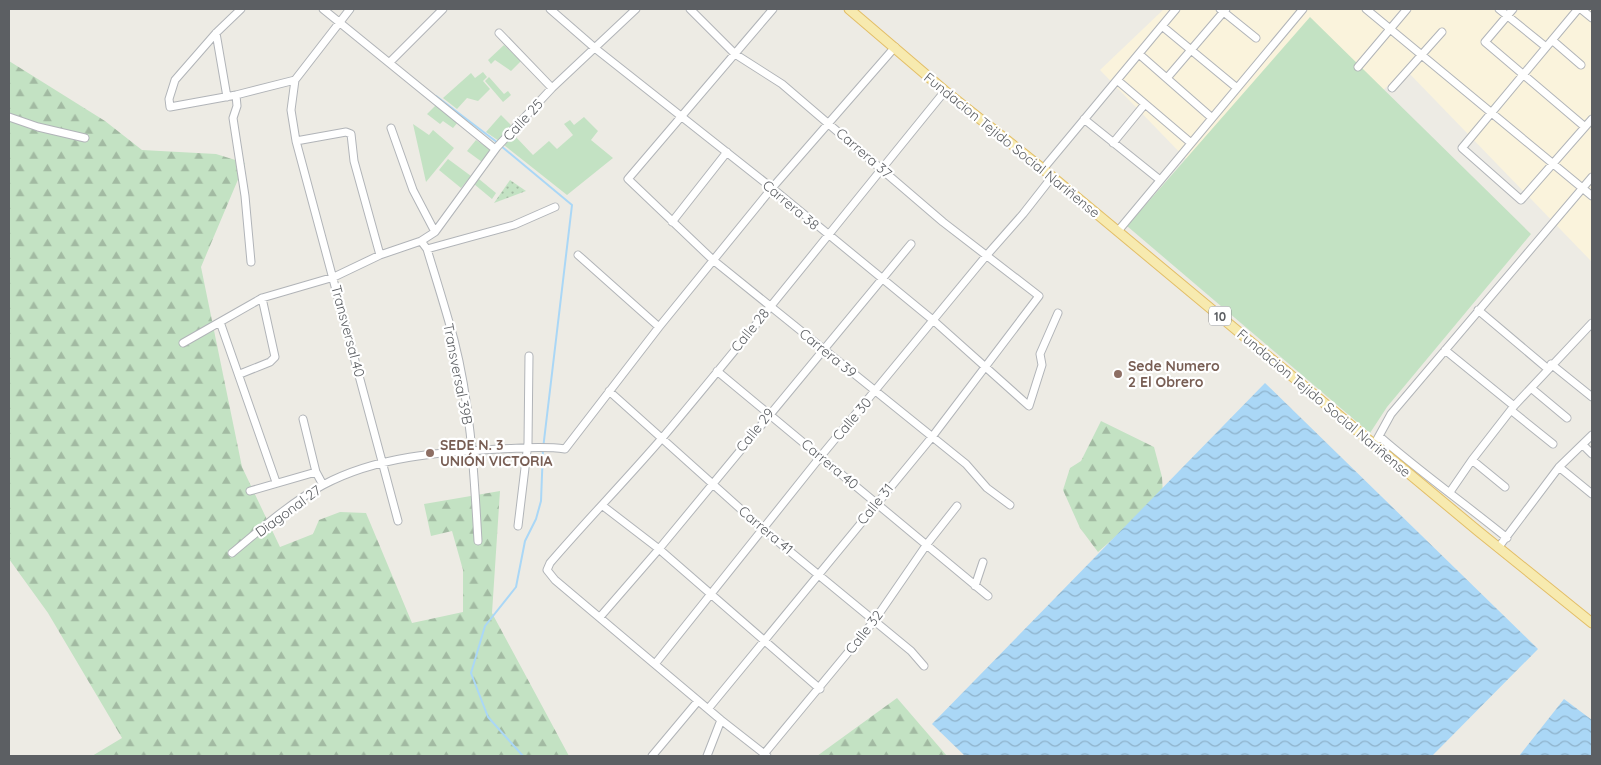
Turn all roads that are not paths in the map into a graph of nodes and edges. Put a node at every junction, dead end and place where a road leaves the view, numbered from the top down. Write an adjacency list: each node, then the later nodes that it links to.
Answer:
1 (241, 9): 24 (street)
2 (323, 9): 20 (street)
3 (350, 9): 20 (street)
4 (443, 9): 35 (street)
5 (550, 9): 30 (street, Carrera 38)
6 (636, 9): 30 (street, Calle 25)
7 (690, 9): 32 (street, Carrera 37)
8 (773, 9): 32 (street)
9 (849, 9): 28 (main road, Fundacion Tejido Social Nariñense / 10)
10 (1176, 9): 21 (street)
11 (1366, 9): 22 (street)
12 (1407, 9): 22 (street)
13 (1499, 9): 18 (street)
14 (1513, 9): 18 (street)
15 (1579, 9): 19 (street); 27 (street)
16 (1223, 10): 26 (street); 31 (street)
17 (1300, 10): 43 (street)
18 (1507, 16): 29 (street); 38 (street)
19 (1592, 18)
20 (339, 23): 35 (street); 40 (street)
21 (1162, 26): 31 (street); 33 (street)
22 (1391, 29): 34 (street); 37 (street)
23 (1442, 32): 34 (street)
24 (216, 33): 47 (street); 47 (street)
25 (499, 33): 42 (street)
26 (1256, 38)
27 (1552, 40): 29 (street); 36 (street)
28 (895, 47): 45 (main road, Fundacion Tejido Social Nariñense / 10); 55 (street)
29 (1546, 47): 38 (street)
30 (596, 49): 42 (street, Calle 25); 50 (street, Carrera 38)
31 (1192, 49): 39 (street); 43 (street)
32 (736, 54): 50 (street); 55 (street, Carrera 37)
33 (1139, 54): 39 (street); 41 (street)
34 (1422, 54): 44 (street); 49 (street)
35 (390, 62): 62 (street)
36 (1581, 65)
37 (1358, 66)
38 (1524, 74): 49 (street); 56 (street)
39 (1167, 78): 52 (street)
40 (295, 80): 46 (street); 59 (street, Transversal 40)
41 (1117, 80): 48 (street); 53 (street)
42 (552, 88): 62 (street, Calle 25)
43 (1237, 88): 52 (street)
44 (1392, 88)
45 (945, 91): 65 (street, Calle 28); 66 (main road, Fundacion Tejido Social Nariñense / 10)
46 (236, 95): 47 (street); 85 (street)
47 (227, 97)
48 (1145, 104): 60 (street); 61 (street)
49 (1492, 112): 64 (street); 64 (street)
50 (682, 116): 63 (street, Carrera 38); 74 (street, Carrera 39)
51 (9, 118): 58 (street)
52 (1212, 118): 61 (street)
53 (1084, 119): 60 (street); 66 (street)
54 (1592, 119): 56 (street)
55 (830, 123): 65 (street, Carrera 37); 70 (street)
56 (1585, 127): 64 (street)
57 (392, 128): 76 (street)
58 (85, 138)
59 (296, 141): 81 (street); 86 (street, Transversal 40)
60 (1113, 143): 69 (street)
61 (1191, 143): 69 (street)
62 (498, 146): 76 (street, Calle 25)
63 (726, 152): 70 (street, Carrera 38); 74 (street)
64 (1553, 163): 71 (street)
65 (881, 169): 77 (street, Calle 28); 83 (street, Carrera 37)
66 (1043, 169): 67 (main road, Fundacion Tejido Social Nariñense / 10)
67 (1052, 176): 75 (main road, Fundacion Tejido Social Nariñense / 10); 83 (street, Calle 30)
68 (1592, 177): 71 (street)
69 (1160, 180): 75 (street)
70 (772, 188): 77 (street, Carrera 38); 84 (street)
71 (1583, 188): 72 (street); 91 (street)
72 (1592, 196)
73 (554, 207): 80 (street)
74 (672, 222): 84 (street, Carrera 39)
75 (1118, 231): 118 (main road, Fundacion Tejido Social Nariñense / 10)
76 (436, 232): 78 (street, Calle 25)
77 (828, 235): 87 (street, Carrera 38); 90 (street, Calle 28)
78 (421, 241): 80 (street, Transversal 39B); 81 (street, Calle 25)
79 (911, 244): 87 (street, Calle 29)
80 (427, 249): 121 (street, Transversal 39B)
81 (380, 254): 86 (street, Calle 25)
82 (578, 255): 96 (street)
83 (986, 256): 88 (street, Carrera 37); 93 (street, Calle 30)
84 (713, 260): 90 (street, Carrera 39); 96 (street)
85 (251, 262)
86 (334, 277): 89 (street, Calle 25); 125 (street, Transversal 40)
87 (882, 278): 93 (street, Carrera 38); 98 (street, Calle 29)
88 (1039, 296): 102 (street, Calle 31)
89 (262, 298): 94 (street, Calle 25); 104 (street)
90 (770, 305): 98 (street, Carrera 39); 103 (street, Calle 28)
91 (1478, 310): 99 (street); 101 (street)
92 (1058, 313): 102 (street, Carrera 38)
93 (934, 321): 102 (street, Carrera 38); 107 (street, Calle 30)
94 (220, 322): 97 (street, Calle 25); 104 (street)
95 (1592, 323): 101 (street)
96 (659, 327): 106 (street)
97 (183, 343)
98 (823, 349): 107 (street, Carrera 39); 110 (street, Calle 29)
99 (1445, 350): 109 (street); 114 (street)
100 (529, 356): 120 (street)
101 (1550, 366): 105 (street); 108 (street)
102 (984, 368): 116 (street, Calle 31)
103 (717, 371): 110 (street, Carrera 40); 115 (street, Calle 28)
104 (240, 374): 128 (street)
105 (1531, 388): 109 (street); 111 (street)
106 (610, 392): 115 (street, Carrera 41); 120 (street, Diagonal 27)
107 (875, 392): 116 (street, Carrera 39); 123 (street, Calle 30)
108 (1592, 397)
109 (1513, 409): 117 (street); 124 (street)
110 (769, 413): 123 (street, Carrera 40); 130 (street, Calle 29)
111 (1567, 418)
112 (303, 419): 127 (street)
113 (1592, 435): 119 (street)
114 (1379, 436): 118 (street); 133 (street)
115 (663, 437): 130 (street, Carrera 41); 137 (street, Calle 28)
116 (932, 437): 135 (street, Calle 31); 136 (street, Carrera 39)
117 (1552, 444)
118 (1374, 445): 145 (main road, Fundacion Tejido Social Nariñense / 10)
119 (1584, 446): 122 (street); 126 (street)
120 (527, 448): 121 (street, Diagonal 27); 140 (street)
121 (472, 451): 125 (street, Diagonal 27); 143 (street, Transversal 39B)
122 (1592, 454)
123 (821, 456): 135 (street, Carrera 40); 141 (street, Calle 30)
124 (1472, 460): 131 (street); 133 (street)
125 (383, 463): 129 (street, Diagonal 27); 139 (street, Transversal 40)
126 (1559, 467): 134 (street); 142 (street)
127 (316, 472): 128 (street); 129 (street)
128 (276, 482): 132 (street)
129 (323, 485): 147 (street, Diagonal 27)
130 (712, 485): 141 (street, Carrera 41); 146 (street, Calle 29)
131 (1505, 487)
132 (250, 491)
133 (1450, 492): 142 (street)
134 (1592, 494)
135 (876, 502): 144 (street, Carrera 40); 149 (street, Calle 31)
136 (1010, 505)
137 (603, 506): 146 (street); 153 (street, Calle 28)
138 (957, 506): 144 (street, Calle 32)
139 (398, 521)
140 (518, 526)
141 (764, 530): 149 (street, Carrera 41); 151 (street, Calle 30)
142 (1507, 538): 145 (street)
143 (478, 542)
144 (928, 544): 150 (street, Carrera 40); 154 (street, Calle 32)
145 (1498, 548): 155 (main road, Fundacion Tejido Social Nariñense / 10)
146 (659, 549): 151 (street); 153 (street, Calle 29)
147 (232, 553)
148 (983, 562): 150 (street)
149 (819, 575): 154 (street, Carrera 41); 156 (street, Calle 31)
150 (975, 586): 152 (street, Carrera 40)
151 (710, 592): 156 (street); 157 (street, Calle 30)
152 (988, 596)
153 (600, 617): 157 (street)
154 (874, 621): 158 (street, Carrera 41); 159 (street, Calle 32)
155 (1592, 623)
156 (764, 641): 159 (street); 161 (street, Calle 31)
157 (655, 664): 160 (street)
158 (924, 666)
159 (820, 689): 163 (street, Calle 32)
160 (698, 701): 161 (street); 164 (street)
161 (708, 709): 162 (street)
162 (721, 720): 163 (street); 165 (street)
163 (766, 755)
164 (652, 756)
165 (707, 756)

